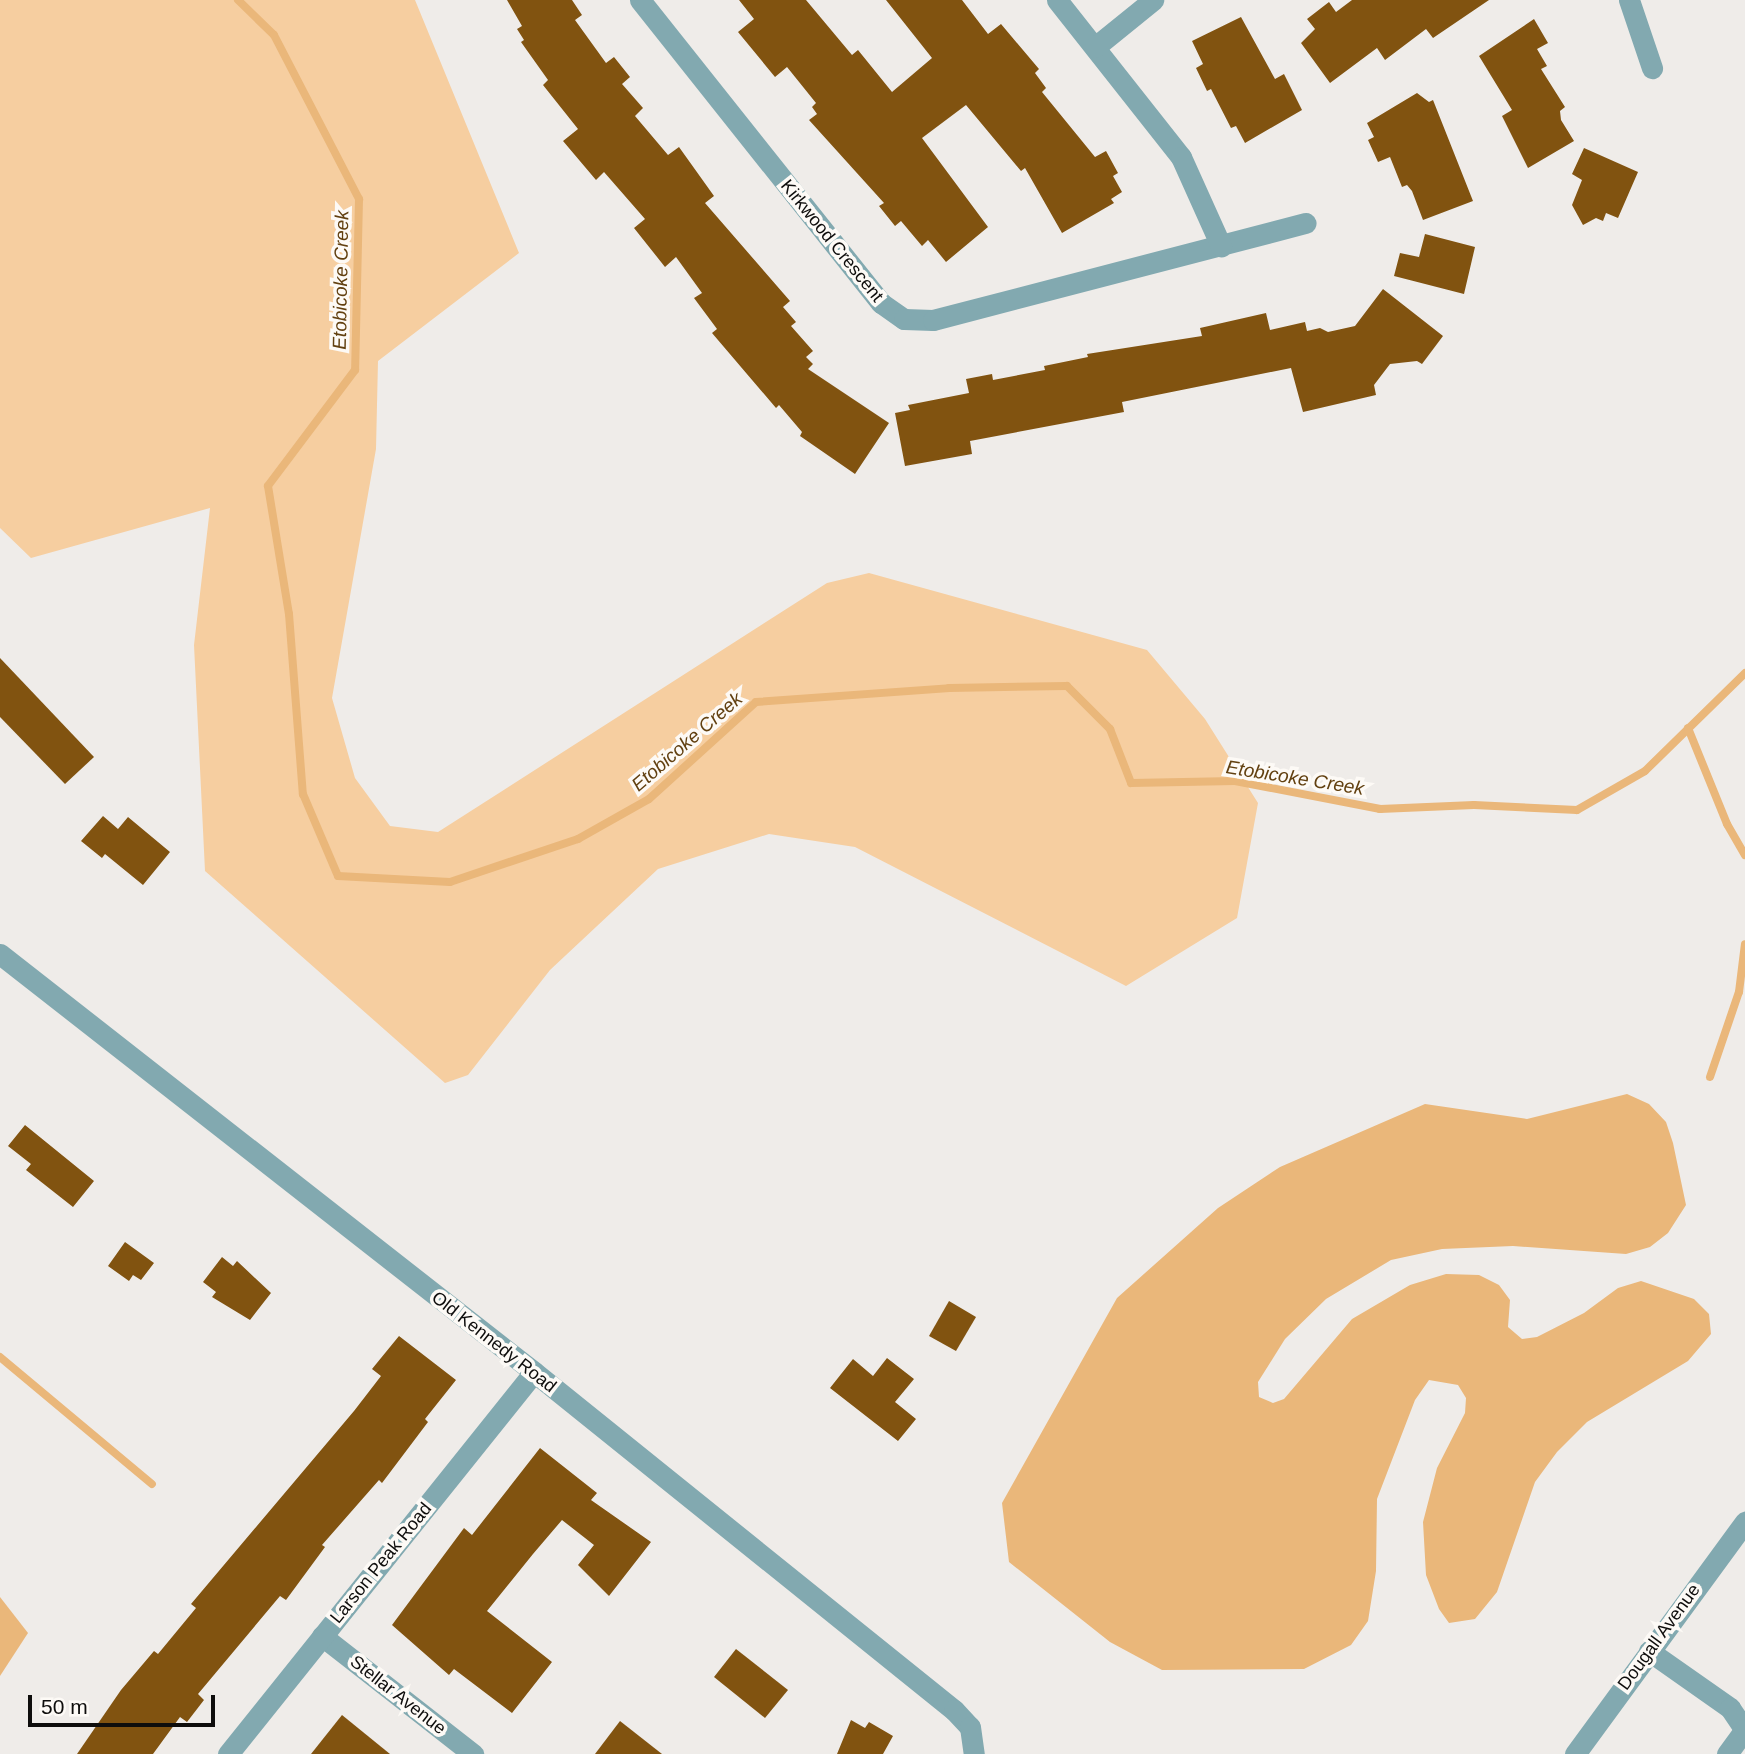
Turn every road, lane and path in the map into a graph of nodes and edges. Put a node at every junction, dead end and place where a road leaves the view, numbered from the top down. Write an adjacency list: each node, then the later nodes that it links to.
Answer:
1 (640, 0): 8 (street, Kirkwood Crescent)
2 (1057, 0): 5 (street)
3 (1153, 0): 5 (street)
4 (1629, 0): 6 (street)
5 (1095, 47): 8 (street)
6 (1652, 68)
7 (1306, 223): 8 (street, Kirkwood Crescent)
8 (1221, 246)
9 (0, 954): 10 (street, Old Kennedy Road)
10 (534, 1372): 12 (street, Larson Peak Road); 15 (street, Old Kennedy Road)
11 (1745, 1522): 13 (street, Dougall Avenue)
12 (322, 1636): 16 (street, Larson Peak Road); 17 (street, Stellar Avenue)
13 (1649, 1651): 14 (street); 18 (street, Dougall Avenue)
14 (1745, 1729): 19 (street)
15 (974, 1748)
16 (228, 1754)
17 (473, 1754)
18 (1575, 1754)
19 (1727, 1754)

